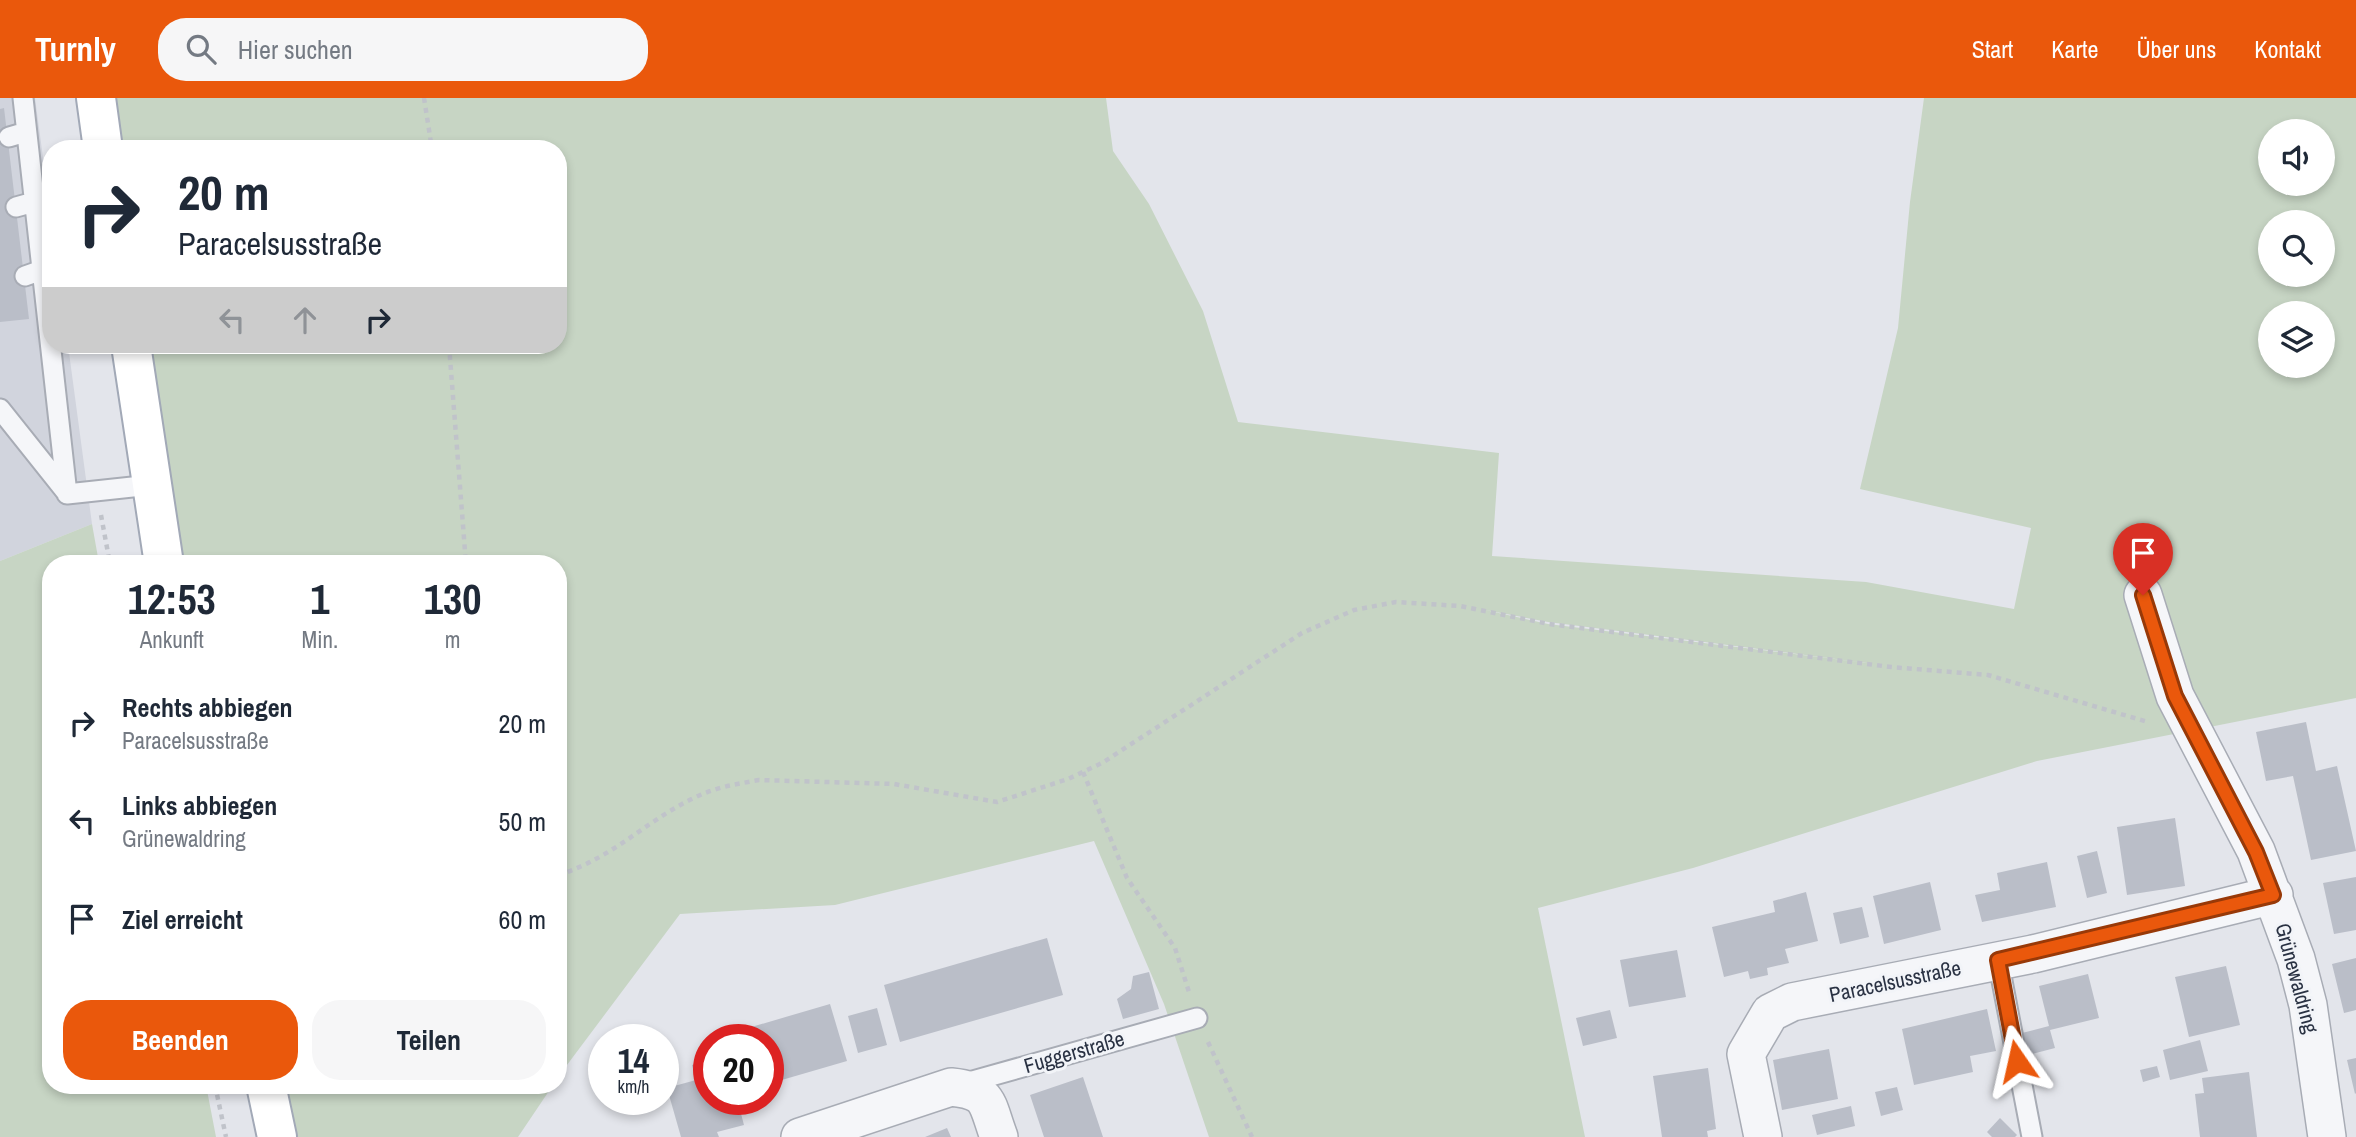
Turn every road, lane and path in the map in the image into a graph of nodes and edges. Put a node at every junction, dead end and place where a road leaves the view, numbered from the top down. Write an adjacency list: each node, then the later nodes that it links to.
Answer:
1 (23, 98): 6 (lane)
2 (96, 98): 4 (main road)
3 (424, 98): 5 (path)
4 (102, 140)
5 (431, 140)
6 (42, 325)
7 (46, 354): 13 (lane)
8 (132, 354): 11 (main road)
9 (450, 354): 16 (path)
10 (0, 409): 13 (lane)
11 (150, 485): 12 (lane); 15 (main road)
12 (97, 493): 13 (lane); 14 (path)
13 (68, 494)
14 (108, 555)
15 (162, 555)
16 (465, 555)
17 (2143, 595): 21 (street, Grünewaldring)
18 (2149, 722): 19 (path)
19 (1083, 772): 20 (path); 23 (path)
20 (567, 871)
21 (2273, 895): 22 (street, Paracelsusstraße); 34 (street, Grünewaldring)
22 (1998, 960): 32 (street, Paracelsusstraße); 33 (lane)
23 (1197, 1018): 24 (lane, Fuggerstraße); 31 (path)
24 (951, 1087): 29 (street, Fuggerstraße); 30 (street)
25 (217, 1094): 27 (path)
26 (268, 1094): 28 (main road)
27 (226, 1137)
28 (277, 1137)
29 (800, 1137)
30 (999, 1137)
31 (1252, 1137)
32 (1763, 1137)
33 (2032, 1137)
34 (2327, 1137)

